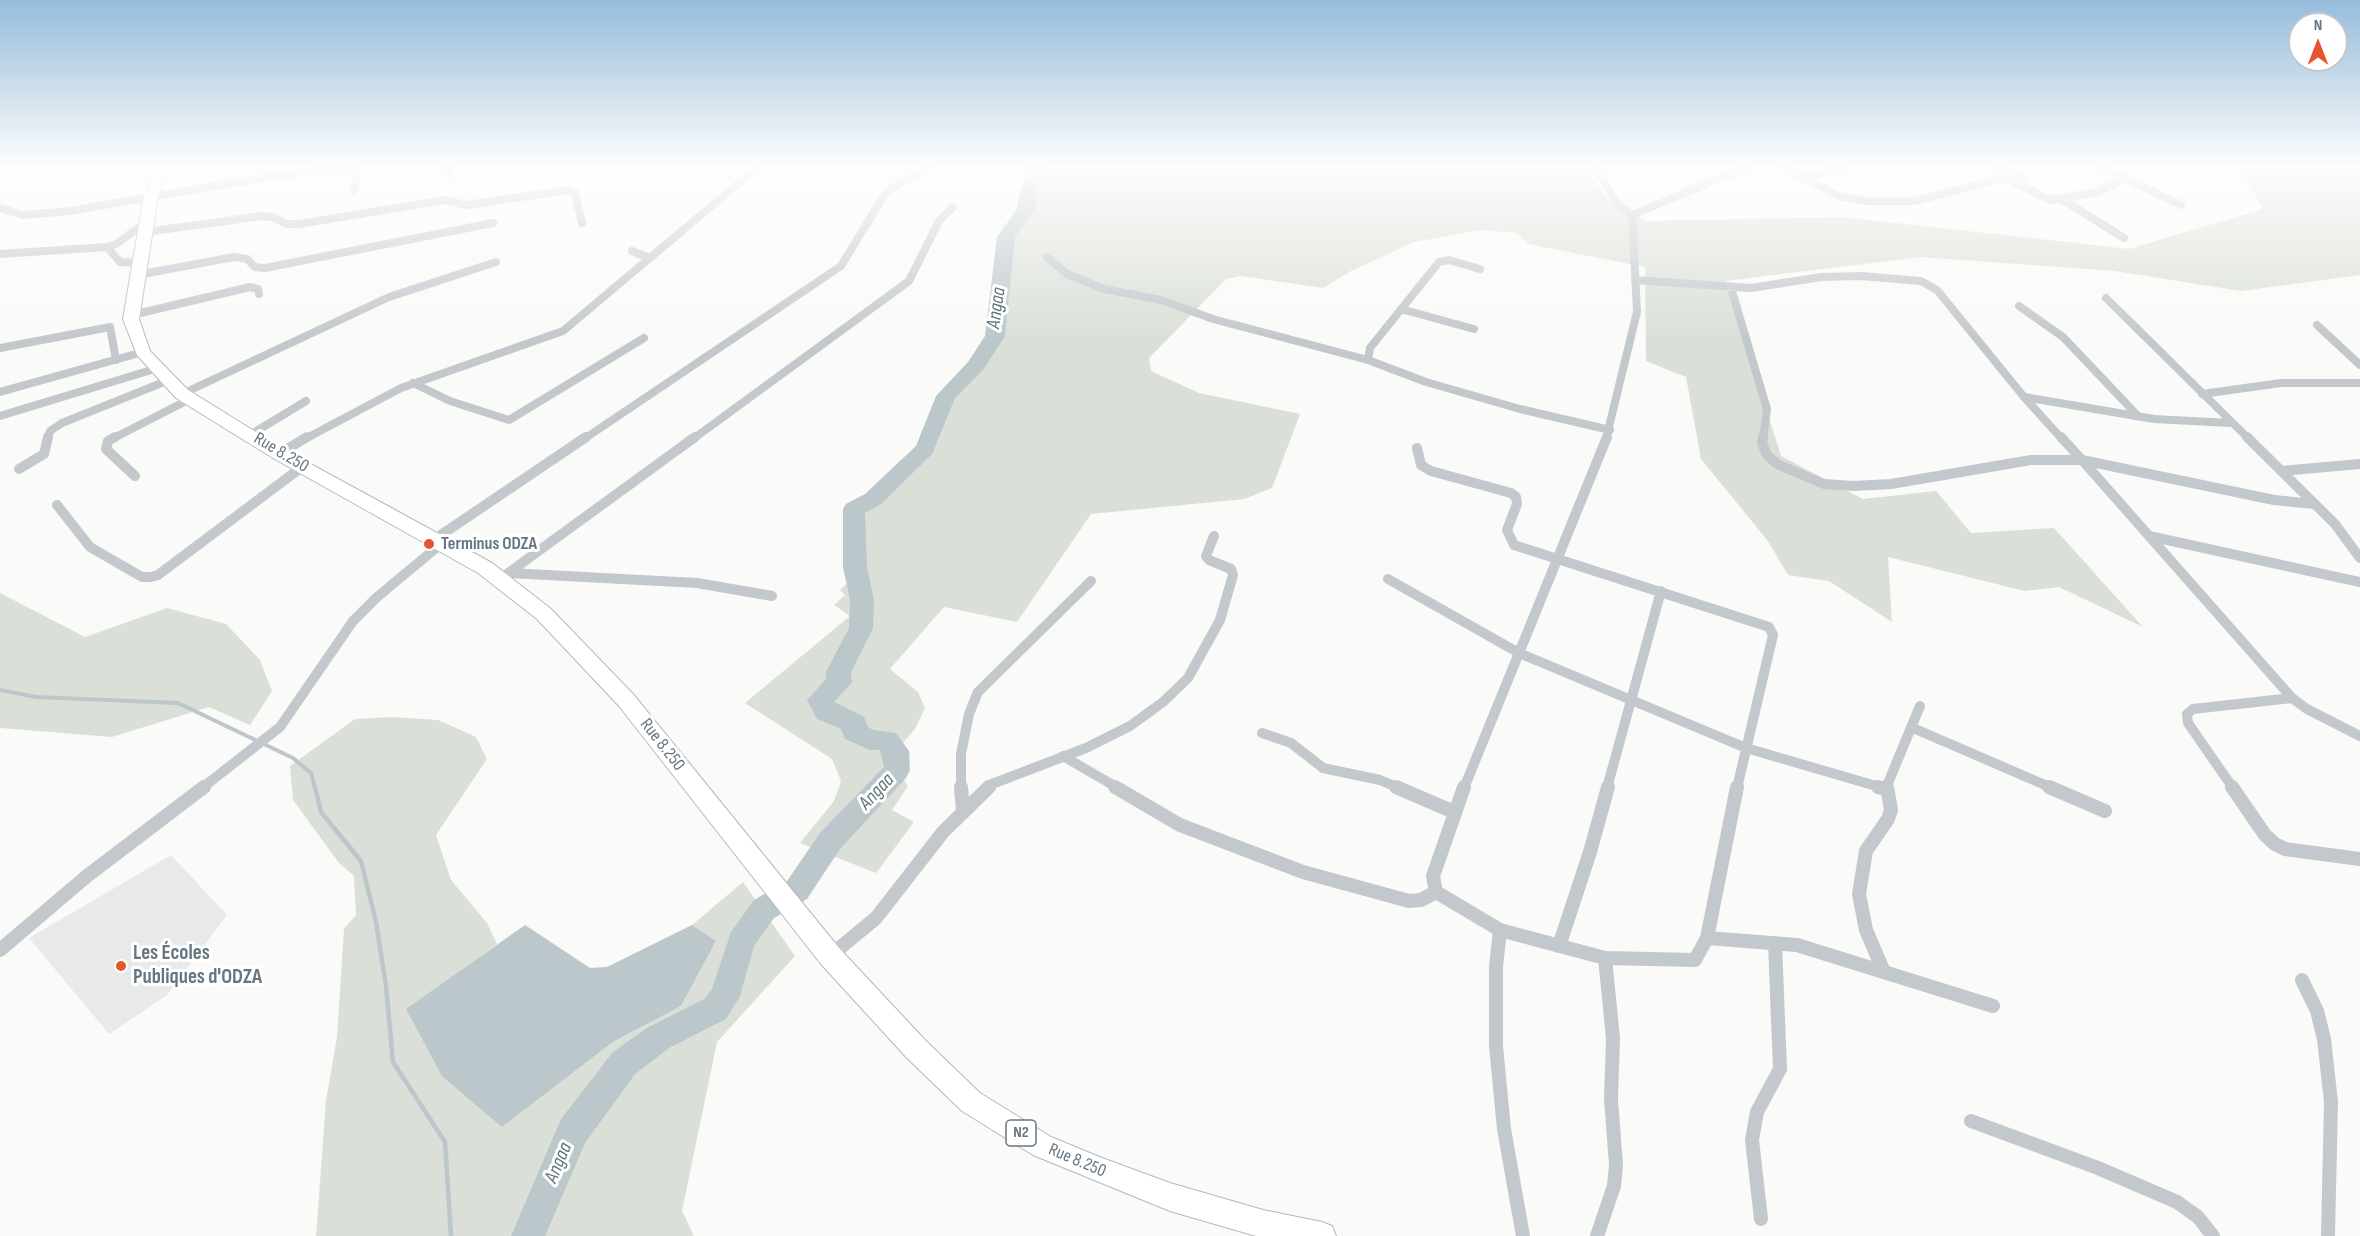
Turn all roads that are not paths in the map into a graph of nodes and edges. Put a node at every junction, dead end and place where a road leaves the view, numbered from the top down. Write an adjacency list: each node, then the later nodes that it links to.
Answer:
1 (146, 224): 11 (highway, Rue 8.250 / N2)
2 (187, 224): 11 (street)
3 (285, 224): 4 (street)
4 (301, 224)
5 (490, 224): 19 (street)
6 (692, 224): 17 (street)
7 (867, 224): 61 (street)
8 (938, 224): 64 (street)
9 (1632, 224): 21 (street)
10 (2101, 224): 12 (street)
11 (145, 228): 13 (street); 19 (highway, Rue 8.250 / N2)
12 (2124, 238)
13 (107, 247): 15 (street); 19 (street)
14 (632, 251): 17 (street)
15 (0, 254)
16 (1047, 257): 34 (street)
17 (650, 258): 38 (street)
18 (496, 262): 41 (street)
19 (138, 269): 27 (highway, Rue 8.250 / N2)
20 (1480, 269): 26 (street)
21 (1635, 280): 22 (street); 47 (street)
22 (1731, 288): 42 (street); 51 (street)
23 (259, 294): 27 (street)
24 (2106, 298): 40 (street)
25 (2019, 306): 45 (street)
26 (1401, 309): 29 (street); 34 (street)
27 (132, 315): 32 (highway, Rue 8.250 / N2)
28 (2317, 325): 35 (street)
29 (1474, 330)
30 (644, 338): 38 (street)
31 (0, 348): 33 (street)
32 (143, 352): 33 (street); 36 (highway, Rue 8.250 / N2)
33 (117, 360): 39 (street)
34 (1368, 360): 47 (street)
35 (2360, 365)
36 (163, 374): 41 (highway, Rue 8.250 / N2); 44 (street); 54 (street)
37 (2360, 382): 40 (street)
38 (413, 383): 50 (street)
39 (0, 392)
40 (2202, 394): 46 (street)
41 (186, 397): 48 (highway, Rue 8.250 / N2); 56 (street)
42 (2024, 397): 45 (street); 51 (street)
43 (306, 401): 48 (street)
44 (0, 416)
45 (2138, 416): 46 (street)
46 (2230, 423): 55 (street)
47 (1610, 430): 63 (street)
48 (250, 435): 50 (highway, Rue 8.250 / N2)
49 (1418, 448): 63 (street)
50 (279, 454): 53 (highway, Rue 8.250 / N2)
51 (2082, 460): 57 (street); 60 (street)
52 (2360, 464): 55 (street)
53 (303, 467): 58 (street); 61 (highway, Rue 8.250 / N2)
54 (19, 469)
55 (2281, 471): 57 (street)
56 (135, 476)
57 (2314, 504): 62 (street)
58 (57, 505)
59 (1214, 536): 78 (street)
60 (2149, 536): 67 (street); 71 (street)
61 (439, 541): 64 (highway, Rue 8.250 / N2); 89 (street)
62 (2360, 558)
63 (1559, 560): 68 (street); 70 (street)
64 (504, 576): 69 (street); 90 (highway, Rue 8.250 / N2)
65 (1388, 579): 70 (street)
66 (1091, 580): 80 (street)
67 (2360, 582)
68 (1661, 591): 72 (street); 77 (street)
69 (772, 596)
70 (1519, 653): 72 (street); 82 (street)
71 (2292, 698): 76 (street); 83 (street)
72 (1632, 699): 77 (street); 88 (street)
73 (1920, 706): 74 (street)
74 (1913, 728): 79 (street); 81 (street)
75 (1262, 733): 82 (street)
76 (2360, 736)
77 (1746, 748): 79 (street); 86 (street)
78 (1063, 756): 80 (street); 84 (street)
79 (1887, 789): 92 (street)
80 (963, 810): 90 (street)
81 (2105, 811)
82 (1455, 812): 84 (street)
83 (2360, 859)
84 (1436, 892): 85 (street)
85 (1500, 930): 88 (street); 99 (street)
86 (1707, 938): 87 (street); 91 (street)
87 (1775, 944): 92 (street); 96 (street)
88 (1559, 946): 91 (street)
89 (0, 950)
90 (830, 956): 97 (highway, Rue 8.250 / N2)
91 (1605, 958): 100 (street)
92 (1884, 972): 94 (street)
93 (2302, 980): 102 (street)
94 (1993, 1006)
95 (1971, 1120): 101 (street)
96 (1761, 1219)
97 (1261, 1230): 98 (highway, Rue 8.250 / N2)
98 (1322, 1236)
99 (1522, 1236)
100 (1597, 1236)
101 (2213, 1236)
102 (2328, 1236)

